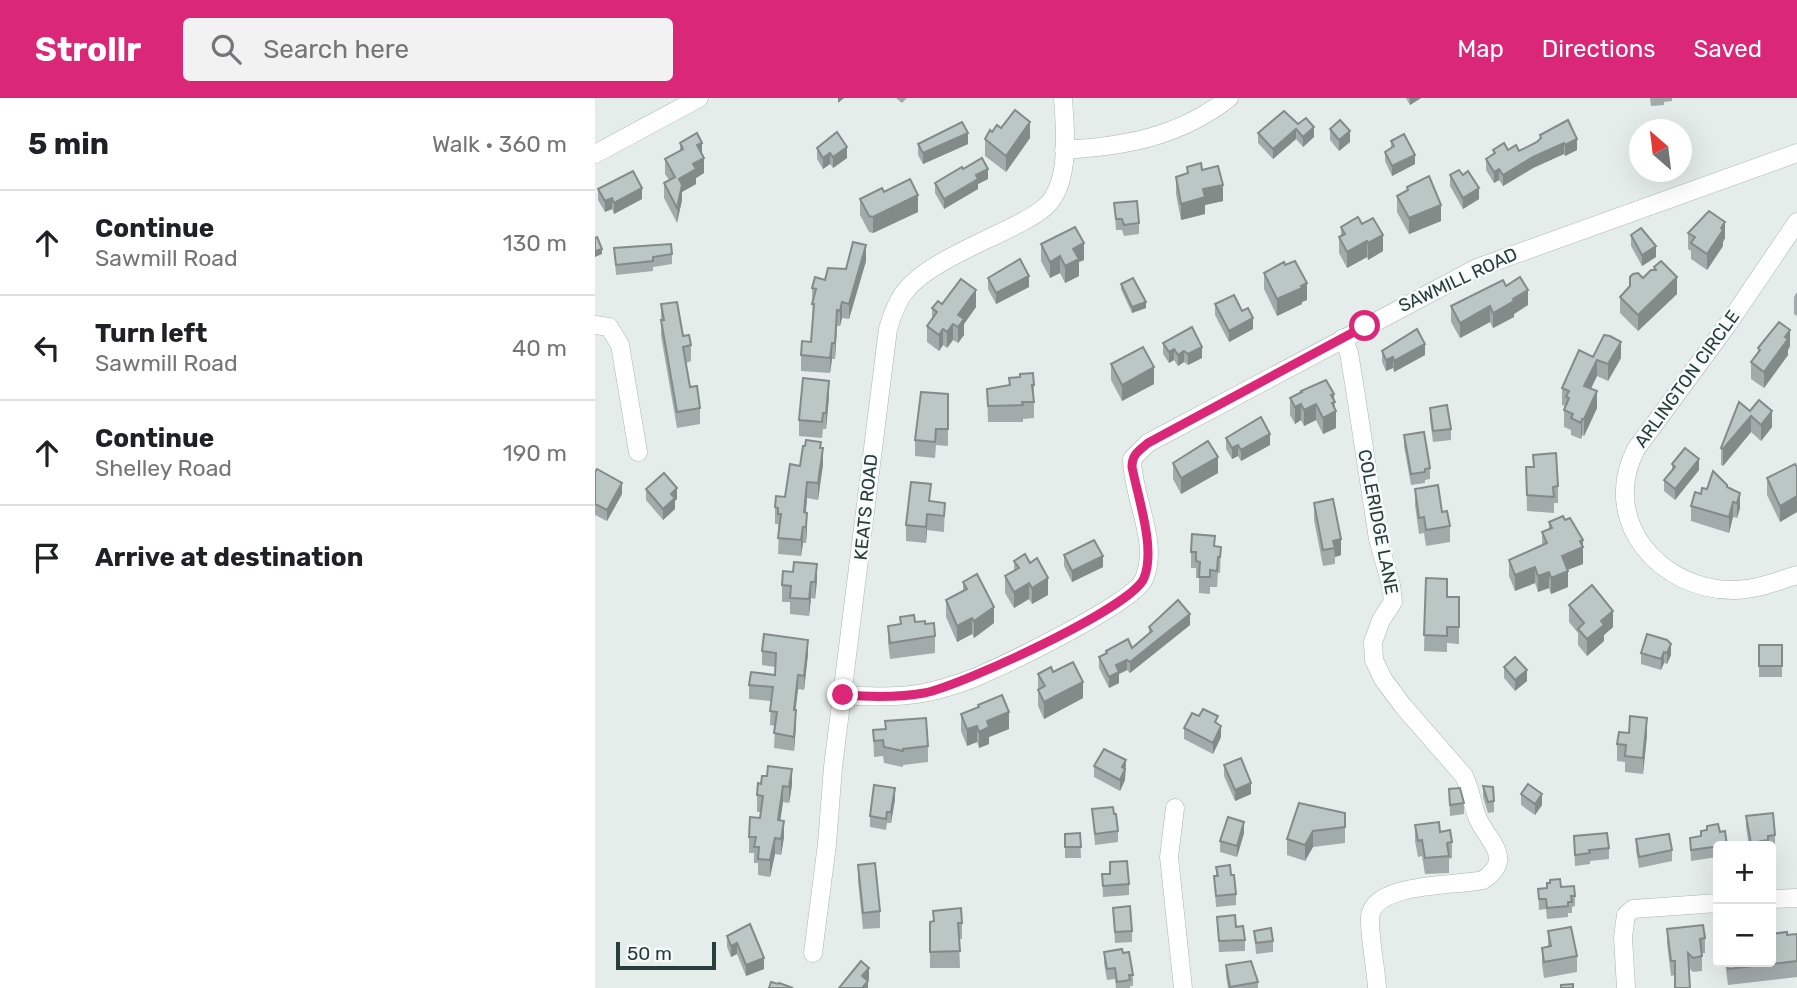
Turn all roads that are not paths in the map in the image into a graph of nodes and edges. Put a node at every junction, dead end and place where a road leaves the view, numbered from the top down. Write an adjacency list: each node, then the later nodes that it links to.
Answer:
1 (699, 98): 6 (street)
2 (1063, 98): 4 (street, KEATS ROAD)
3 (1229, 98): 4 (street)
4 (1064, 149): 12 (street, KEATS ROAD)
5 (1797, 153): 9 (street, SAWMILL ROAD)
6 (595, 154)
7 (1797, 222): 11 (street, ARLINGTON CIRCLE)
8 (602, 326): 10 (street)
9 (1343, 338): 12 (street, SAWMILL ROAD); 19 (street, COLERIDGE LANE)
10 (638, 452)
11 (1797, 575)
12 (843, 695): 17 (street, KEATS ROAD)
13 (1175, 808): 18 (street)
14 (1797, 898): 15 (street)
15 (1776, 899)
16 (1713, 903): 20 (street)
17 (813, 953)
18 (1183, 988)
19 (1377, 988)
20 (1626, 988)

